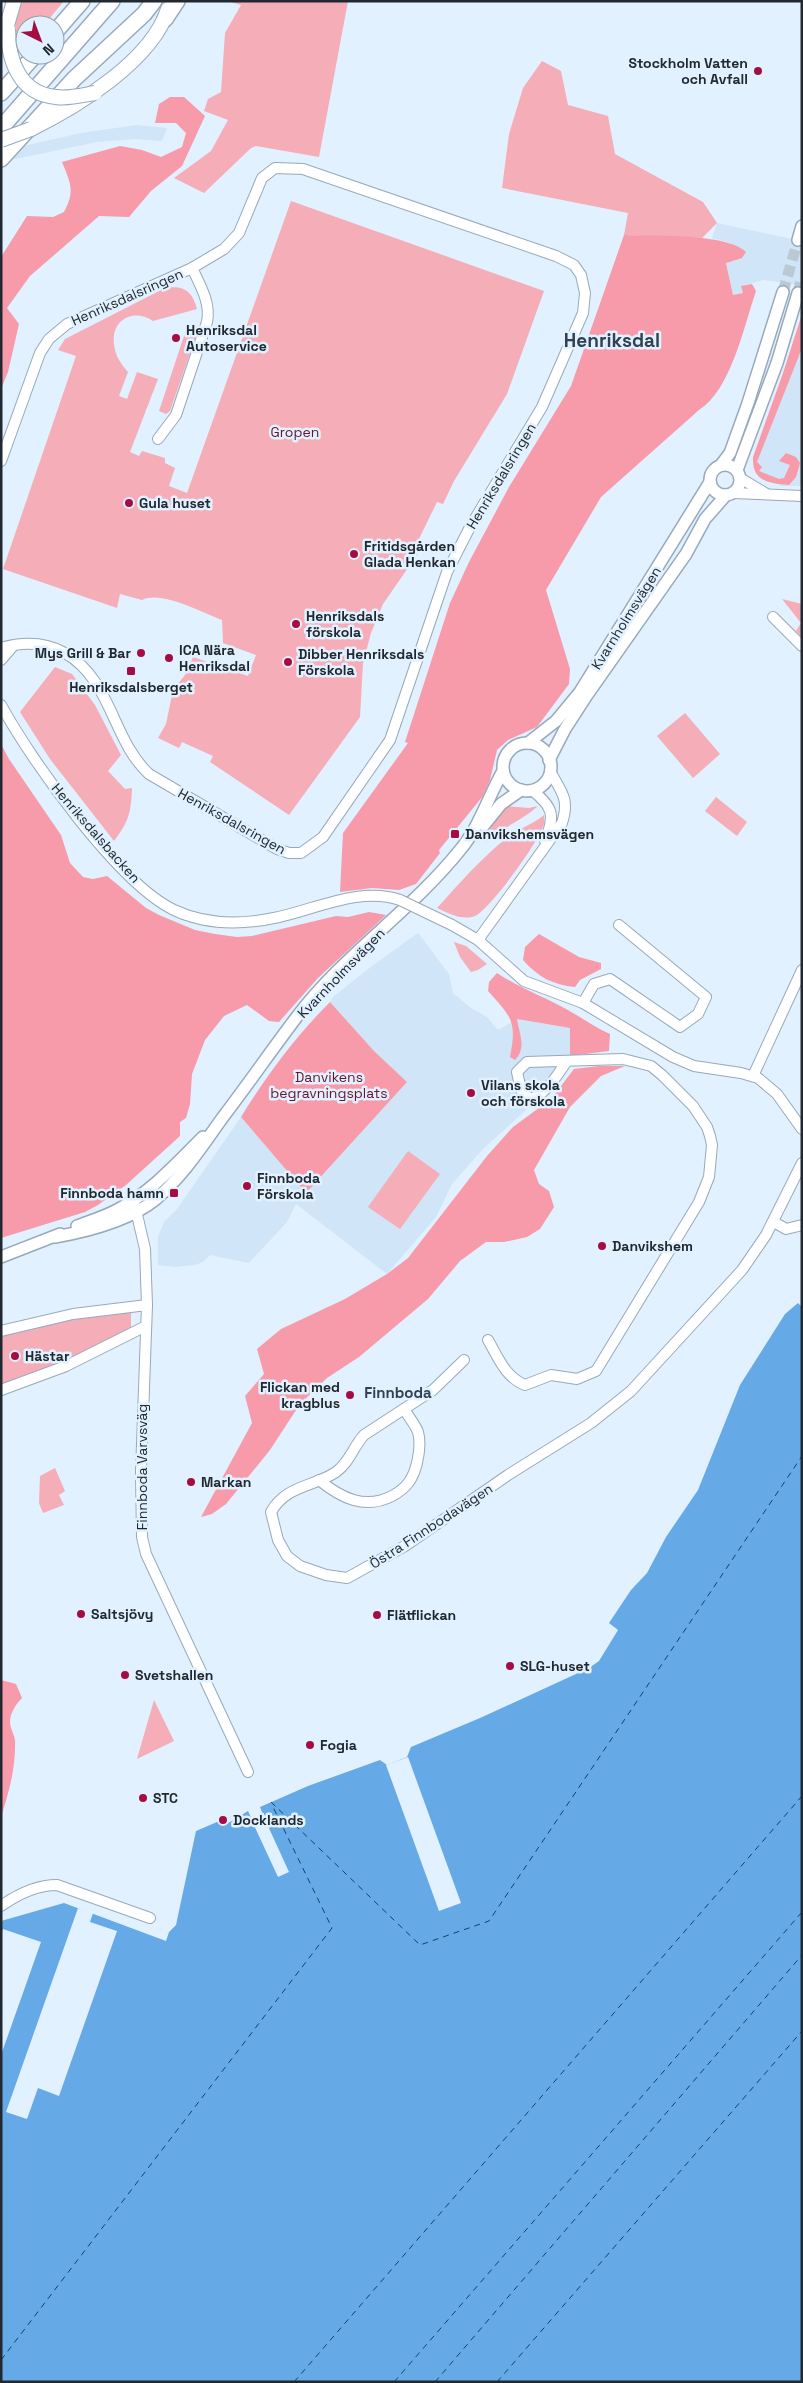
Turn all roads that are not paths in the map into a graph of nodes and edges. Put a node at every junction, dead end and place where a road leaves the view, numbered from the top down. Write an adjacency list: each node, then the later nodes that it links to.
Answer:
1 (82, 1): 8 (main road)
2 (112, 1): 14 (main road)
3 (154, 1): 16 (main road)
4 (170, 1): 7 (main road)
5 (177, 1): 7 (main road)
6 (11, 4): 9 (main road)
7 (165, 19): 13 (main road)
8 (65, 21)
9 (8, 29): 10 (main road); 13 (main road, bridge)
10 (1, 46)
11 (25, 65): 12 (main road)
12 (1, 93)
13 (95, 93): 15 (main road, bridge)
14 (1, 128)
15 (1, 140)
16 (1, 159)
17 (802, 226): 18 (street)
18 (798, 240)
19 (192, 268): 22 (street, Henriksdalsringen); 23 (street, Henriksdalsringen); 31 (street, Henriksdalsringen)
20 (784, 292): 24 (street)
21 (798, 293): 25 (street)
22 (158, 438)
23 (1, 461)
24 (721, 465): 25 (street); 26 (street)
25 (739, 474): 27 (street); 28 (street)
26 (710, 482): 27 (street); 36 (street, Kvarnholmsvägen)
27 (729, 494): 28 (street); 37 (street, Kvarnholmsvägen)
28 (766, 494): 29 (street)
29 (802, 496)
30 (774, 618): 32 (street)
31 (16, 644): 33 (street, Henriksdalsringen); 34 (street)
32 (802, 646)
33 (1, 648)
34 (1, 660)
35 (1, 705): 43 (street, Henriksdalsbacken, bridge)
36 (528, 743): 37 (street); 38 (street, Kvarnholmsvägen)
37 (550, 766): 39 (street, Kvarnholmsvägen); 41 (street)
38 (503, 771): 39 (street); 40 (street, Kvarnholmsvägen)
39 (527, 790): 40 (street, Kvarnholmsvägen); 41 (street)
40 (470, 838): 50 (street, Kvarnholmsvägen)
41 (542, 849): 43 (street)
42 (619, 925): 45 (street)
43 (478, 940): 45 (street)
44 (802, 970): 49 (street)
45 (583, 1003): 46 (street)
46 (660, 1049): 48 (street); 49 (street)
47 (567, 1061): 47 (street); 48 (street)
48 (651, 1066): 62 (street)
49 (752, 1076): 51 (street)
50 (224, 1117): 53 (street, Kvarnholmsvägen); 54 (street, Kvarnholmsvägen)
51 (802, 1129)
52 (802, 1163): 55 (street, Östra Finnbodavägen)
53 (133, 1200): 54 (street, Finnboda Varvsväg); 57 (street, Kvarnholmsvägen)
54 (138, 1212): 57 (street, Kvarnholmsvägen); 59 (street, Finnboda Varvsväg)
55 (774, 1222): 56 (street); 66 (street, Östra Finnbodavägen)
56 (802, 1225)
57 (55, 1237): 58 (street, Kvarnholmsvägen)
58 (1, 1257)
59 (147, 1305): 60 (street, Finnboda Varvsväg); 61 (street)
60 (146, 1326): 64 (street); 67 (street, Finnboda Varvsväg)
61 (1, 1331)
62 (488, 1340)
63 (464, 1360): 65 (street, Östra Finnbodavägen)
64 (1, 1390)
65 (404, 1409): 66 (street, Östra Finnbodavägen); 66 (street)
66 (319, 1480)
67 (248, 1772)
68 (1, 1906): 69 (street)
69 (150, 1918)

